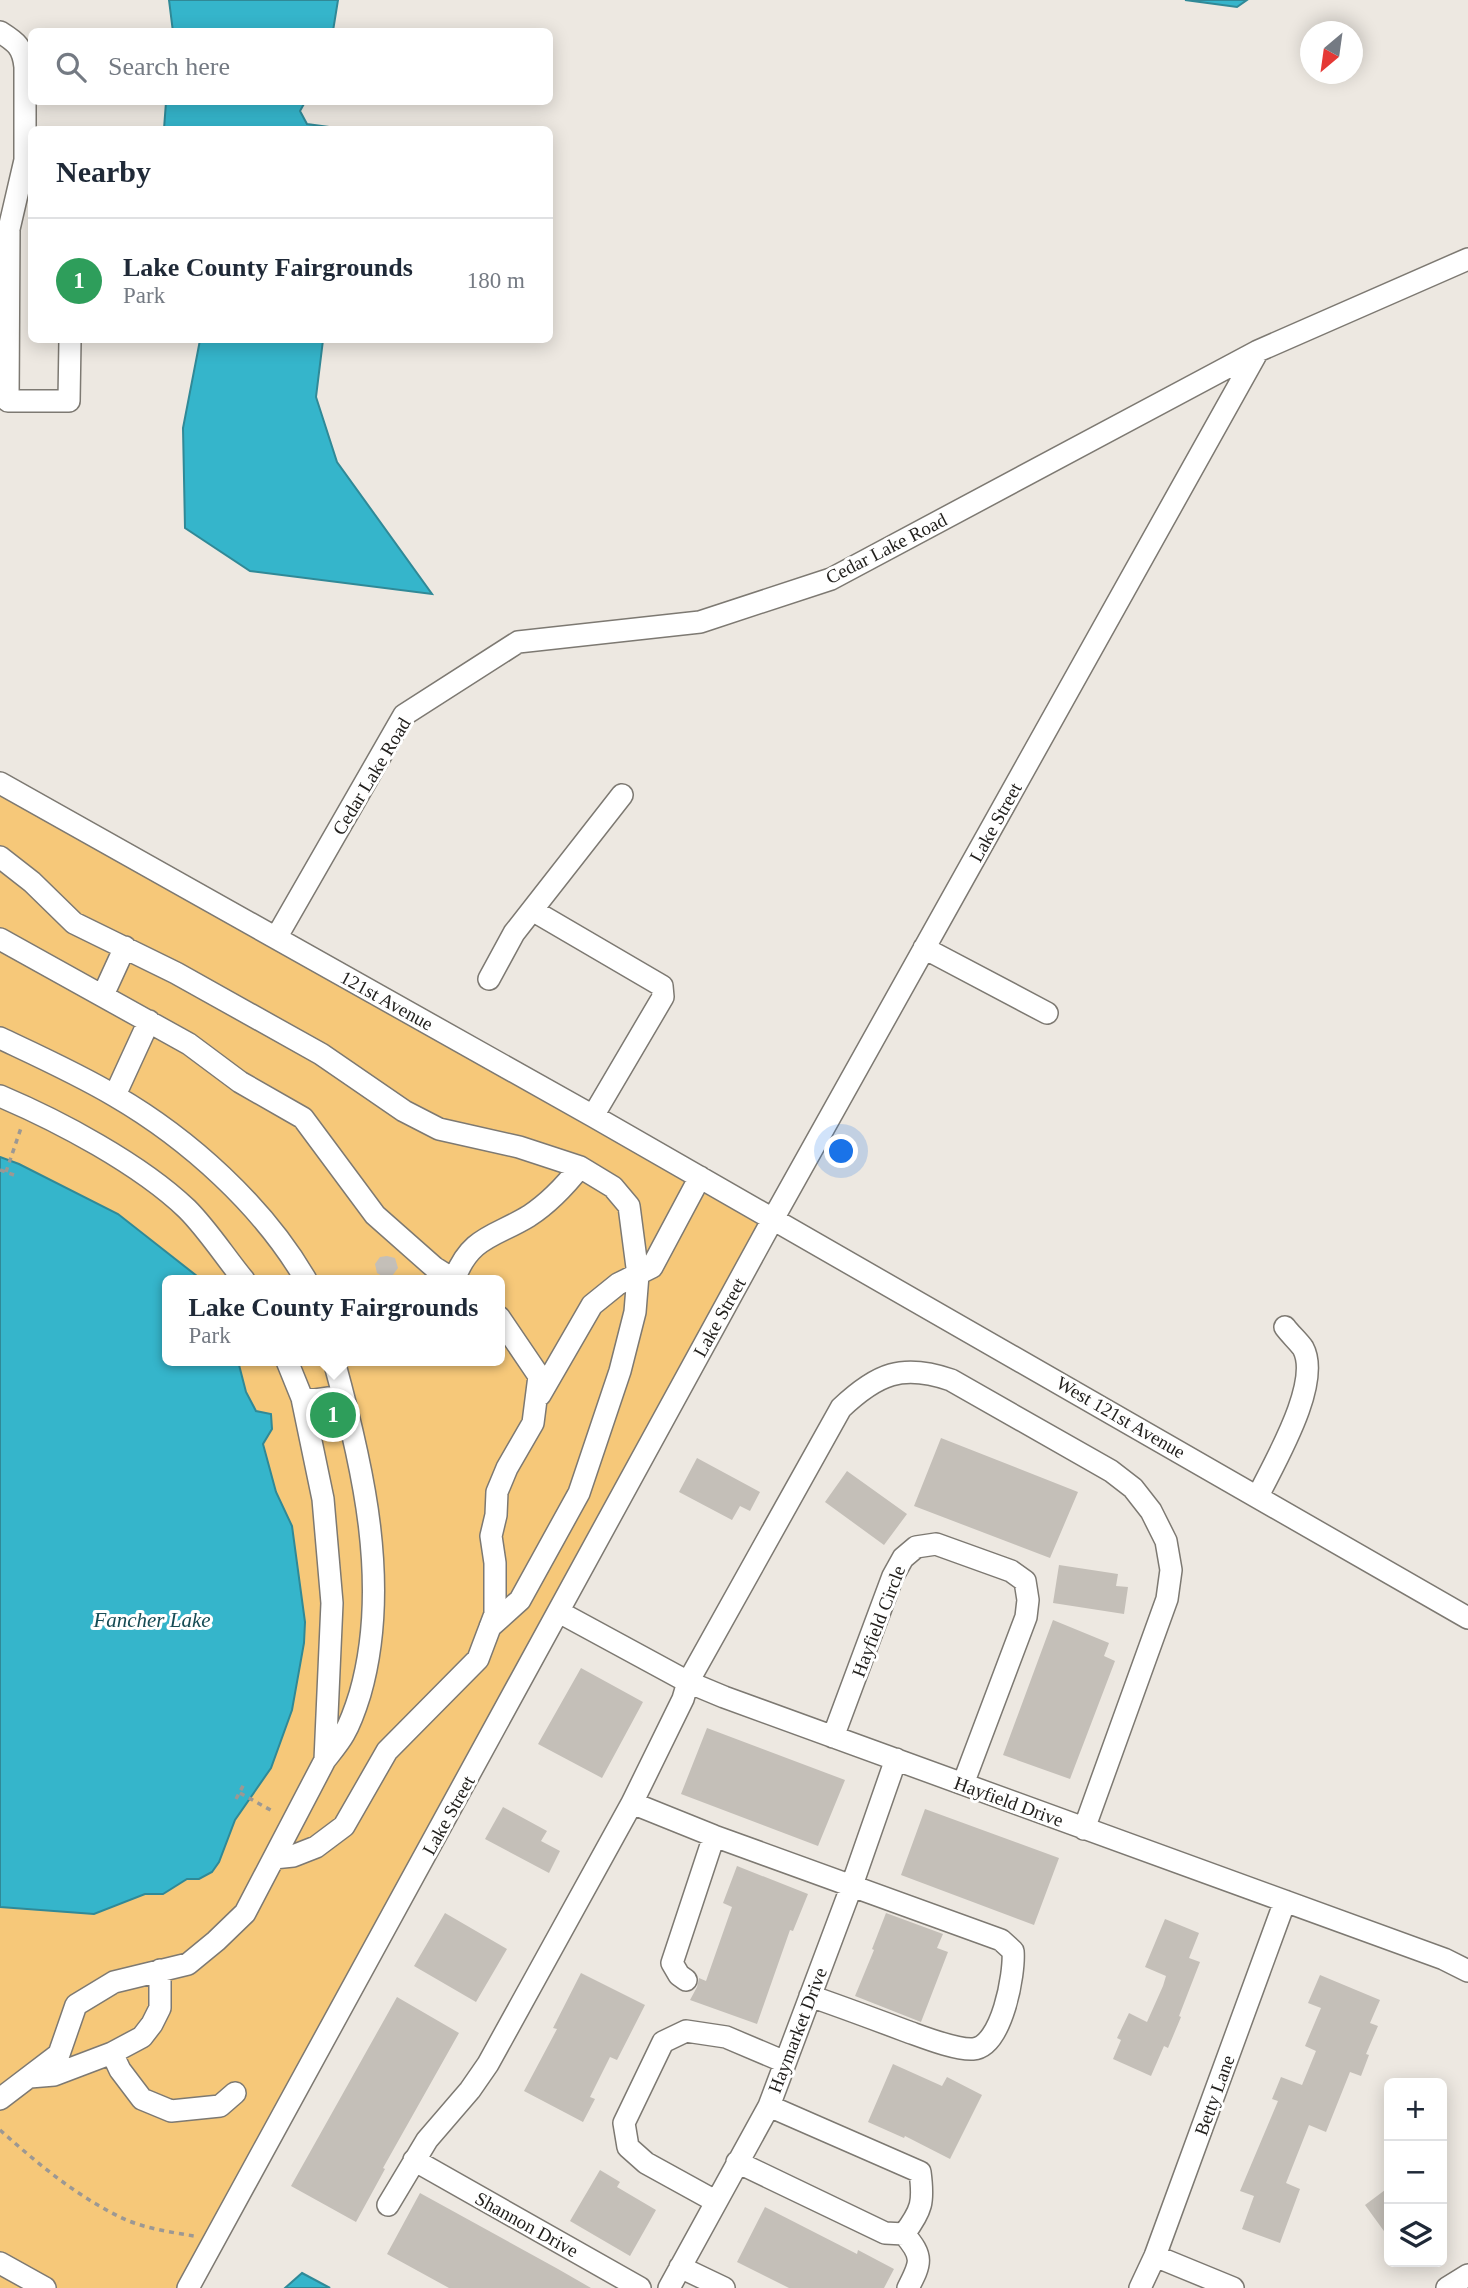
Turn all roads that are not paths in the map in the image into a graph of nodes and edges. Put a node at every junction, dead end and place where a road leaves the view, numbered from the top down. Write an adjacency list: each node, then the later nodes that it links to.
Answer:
1 (0, 32): 2 (street)
2 (28, 162): 4 (street)
3 (1468, 259): 5 (street, Cedar Lake Road)
4 (70, 343)
5 (1258, 351): 10 (street, Cedar Lake Road); 13 (street, Lake Street)
6 (0, 783): 10 (street, 121st Avenue)
7 (622, 795): 9 (street)
8 (0, 857): 12 (street)
9 (532, 910): 14 (street); 21 (street)
10 (276, 938): 21 (street, 121st Avenue)
11 (0, 939): 15 (street)
12 (125, 947): 15 (street); 22 (street)
13 (924, 948): 16 (street); 24 (street, Lake Street)
14 (489, 979)
15 (103, 995): 17 (street)
16 (1047, 1013)
17 (149, 1021): 19 (street); 27 (street)
18 (0, 1038): 19 (street)
19 (114, 1095): 26 (street)
20 (0, 1096): 25 (street)
21 (593, 1116): 23 (street, 121st Avenue)
22 (580, 1167): 28 (street); 29 (street)
23 (700, 1177): 24 (street, 121st Avenue); 29 (street)
24 (773, 1219): 37 (street, West 121st Avenue); 38 (street, Lake Street)
25 (240, 1275)
26 (303, 1275)
27 (446, 1275)
28 (456, 1275)
29 (638, 1275): 36 (street); 40 (street)
30 (505, 1326): 36 (street)
31 (1285, 1327): 37 (street)
32 (289, 1366): 35 (street)
33 (335, 1366): 34 (street)
34 (343, 1396): 35 (street); 44 (street)
35 (302, 1398): 44 (street)
36 (536, 1402): 40 (street)
37 (1258, 1496): 39 (street, West 121st Avenue)
38 (559, 1612): 41 (street, Hayfield Drive); 72 (street, Lake Street)
39 (1468, 1618)
40 (490, 1627): 49 (street)
41 (688, 1682): 42 (street, Hayfield Drive); 46 (street); 47 (street)
42 (833, 1737): 43 (street, Hayfield Drive); 45 (street, Hayfield Circle)
43 (896, 1759): 45 (street, Hayfield Drive); 50 (street, Haymarket Drive)
44 (326, 1760): 49 (street)
45 (963, 1784): 47 (street, Hayfield Drive)
46 (632, 1803): 48 (street); 62 (street)
47 (1084, 1829): 51 (street, Hayfield Drive)
48 (714, 1836): 50 (street); 54 (street)
49 (274, 1858): 52 (street)
50 (852, 1885): 55 (street, Haymarket Drive); 55 (street)
51 (1284, 1901): 53 (street, Hayfield Drive); 67 (street, Betty Lane)
52 (160, 1970): 56 (street); 58 (street)
53 (1468, 1970)
54 (686, 1980)
55 (810, 1996): 57 (street, Haymarket Drive)
56 (112, 2053): 58 (street); 59 (street)
57 (785, 2062): 61 (street, Haymarket Drive); 64 (street)
58 (28, 2077): 60 (street)
59 (235, 2093)
60 (1, 2097)
61 (769, 2106): 63 (street, Haymarket Drive); 66 (street)
62 (414, 2160): 65 (street); 73 (street, Shannon Drive)
63 (737, 2162): 64 (street, Haymarket Drive); 66 (street)
64 (715, 2201): 69 (street, Haymarket Drive)
65 (388, 2205)
66 (904, 2234): 76 (street)
67 (1155, 2256): 77 (street, Betty Lane); 78 (street)
68 (0, 2263): 71 (street)
69 (680, 2267): 74 (street, Haymarket Drive); 75 (street)
70 (1468, 2275): 79 (street)
71 (45, 2288)
72 (188, 2288)
73 (640, 2288)
74 (669, 2288)
75 (724, 2288)
76 (908, 2288)
77 (1140, 2288)
78 (1233, 2288)
79 (1447, 2288)

